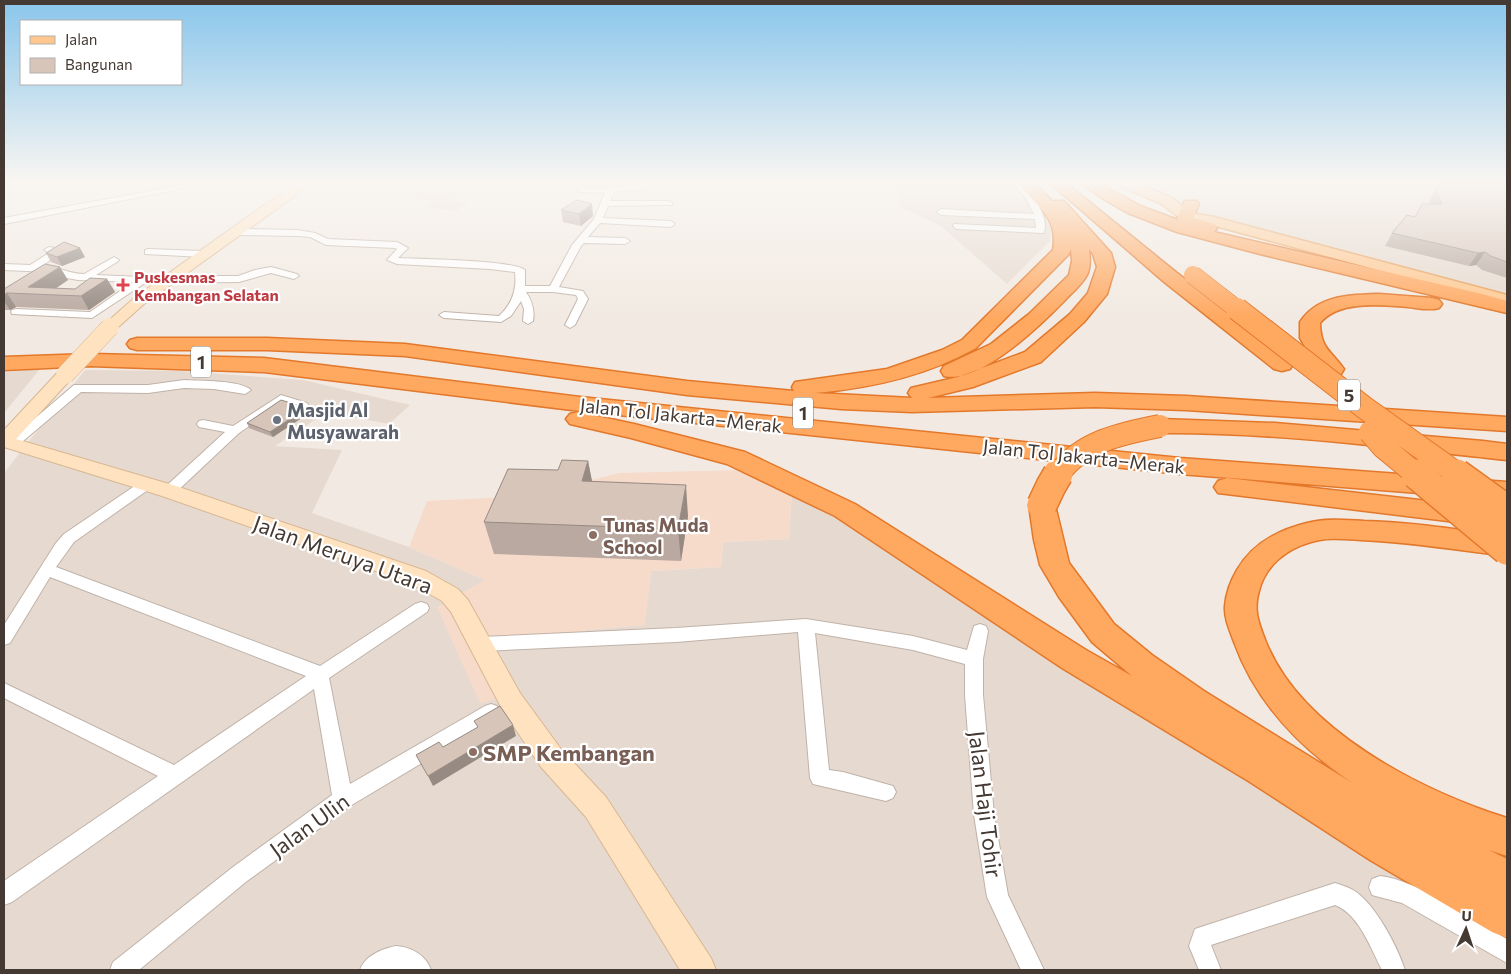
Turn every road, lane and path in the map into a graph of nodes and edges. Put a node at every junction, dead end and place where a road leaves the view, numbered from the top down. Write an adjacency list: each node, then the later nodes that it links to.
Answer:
1 (240, 228): 14 (main road)
2 (591, 228): 15 (street)
3 (997, 228): 4 (street)
4 (1039, 228)
5 (1063, 228): 43 (highway)
6 (1074, 228): 46 (highway)
7 (1080, 228): 47 (highway)
8 (1112, 228): 53 (highway, 5)
9 (1133, 228): 59 (highway, 5, bridge)
10 (1186, 228): 32 (highway)
11 (1211, 228): 32 (highway)
12 (1254, 228): 33 (main road)
13 (1257, 228): 31 (main road)
14 (235, 232): 19 (main road); 30 (street)
15 (581, 240): 16 (street); 29 (street)
16 (625, 242)
17 (50, 250): 23 (street)
18 (148, 252): 19 (street)
19 (204, 254): 28 (main road)
20 (114, 260): 26 (street)
21 (94, 262): 24 (street)
22 (4, 266): 23 (street)
23 (32, 268): 24 (street)
24 (73, 276): 26 (street)
25 (294, 276): 28 (street)
26 (86, 277): 27 (street)
27 (143, 280): 28 (street); 35 (street)
28 (168, 280): 40 (main road)
29 (553, 289): 30 (street); 39 (street)
30 (521, 290): 36 (street); 37 (street)
31 (1507, 293)
32 (1474, 298): 34 (highway)
33 (1507, 300)
34 (1507, 307)
35 (16, 312)
36 (444, 315)
37 (528, 321)
38 (1507, 324): 58 (highway)
39 (570, 325)
40 (105, 336): 41 (highway, Jalan Tol Jakarta–Merak / 1); 43 (highway); 54 (main road, bridge); 56 (highway, Jalan Tol Jakarta–Merak / 1)
41 (4, 351)
42 (4, 364): 44 (highway, Jalan Tol Jakarta–Merak / 1)
43 (631, 381): 46 (highway)
44 (432, 386): 48 (highway, Jalan Tol Jakarta–Merak / 1); 82 (highway)
45 (245, 390): 54 (street)
46 (777, 397): 47 (highway)
47 (840, 402): 51 (highway)
48 (580, 404): 58 (highway, Jalan Tol Jakarta–Merak / 1); 60 (highway)
49 (302, 406): 52 (street)
50 (203, 424): 52 (street)
51 (1507, 424)
52 (235, 430): 57 (street)
53 (1370, 432): 62 (highway, 5, bridge); 64 (highway, bridge)
54 (6, 442): 57 (main road, Jalan Meruya Utara)
55 (1507, 452): 79 (highway, bridge)
56 (1507, 474)
57 (158, 487): 65 (street); 70 (main road, Jalan Meruya Utara)
58 (1507, 492)
59 (1507, 510)
60 (1477, 516): 61 (highway); 63 (highway)
61 (1507, 519)
62 (1507, 531)
63 (1436, 538): 64 (highway); 78 (highway)
64 (1507, 548)
65 (46, 569): 69 (street); 72 (street)
66 (421, 608): 72 (street)
67 (806, 625): 70 (street); 71 (street); 76 (street)
68 (980, 631): 71 (street, Jalan Haji Tohir)
69 (4, 638)
70 (481, 644): 74 (main road, Jalan Meruya Utara)
71 (974, 659): 88 (street, Jalan Haji Tohir)
72 (320, 674): 75 (street); 77 (street)
73 (4, 690): 75 (street)
74 (511, 701): 77 (street, Jalan Ulin); 87 (main road, Jalan Meruya Utara)
75 (176, 776): 81 (street)
76 (886, 792)
77 (343, 799): 84 (street, Jalan Ulin)
78 (1507, 837)
79 (1507, 880)
80 (1380, 887): 83 (street)
81 (4, 894)
82 (1507, 917)
83 (1507, 952)
84 (121, 970)
85 (371, 970): 86 (street)
86 (420, 970)
87 (699, 970)
88 (1033, 970)
89 (1210, 970): 90 (street)
90 (1394, 970)

